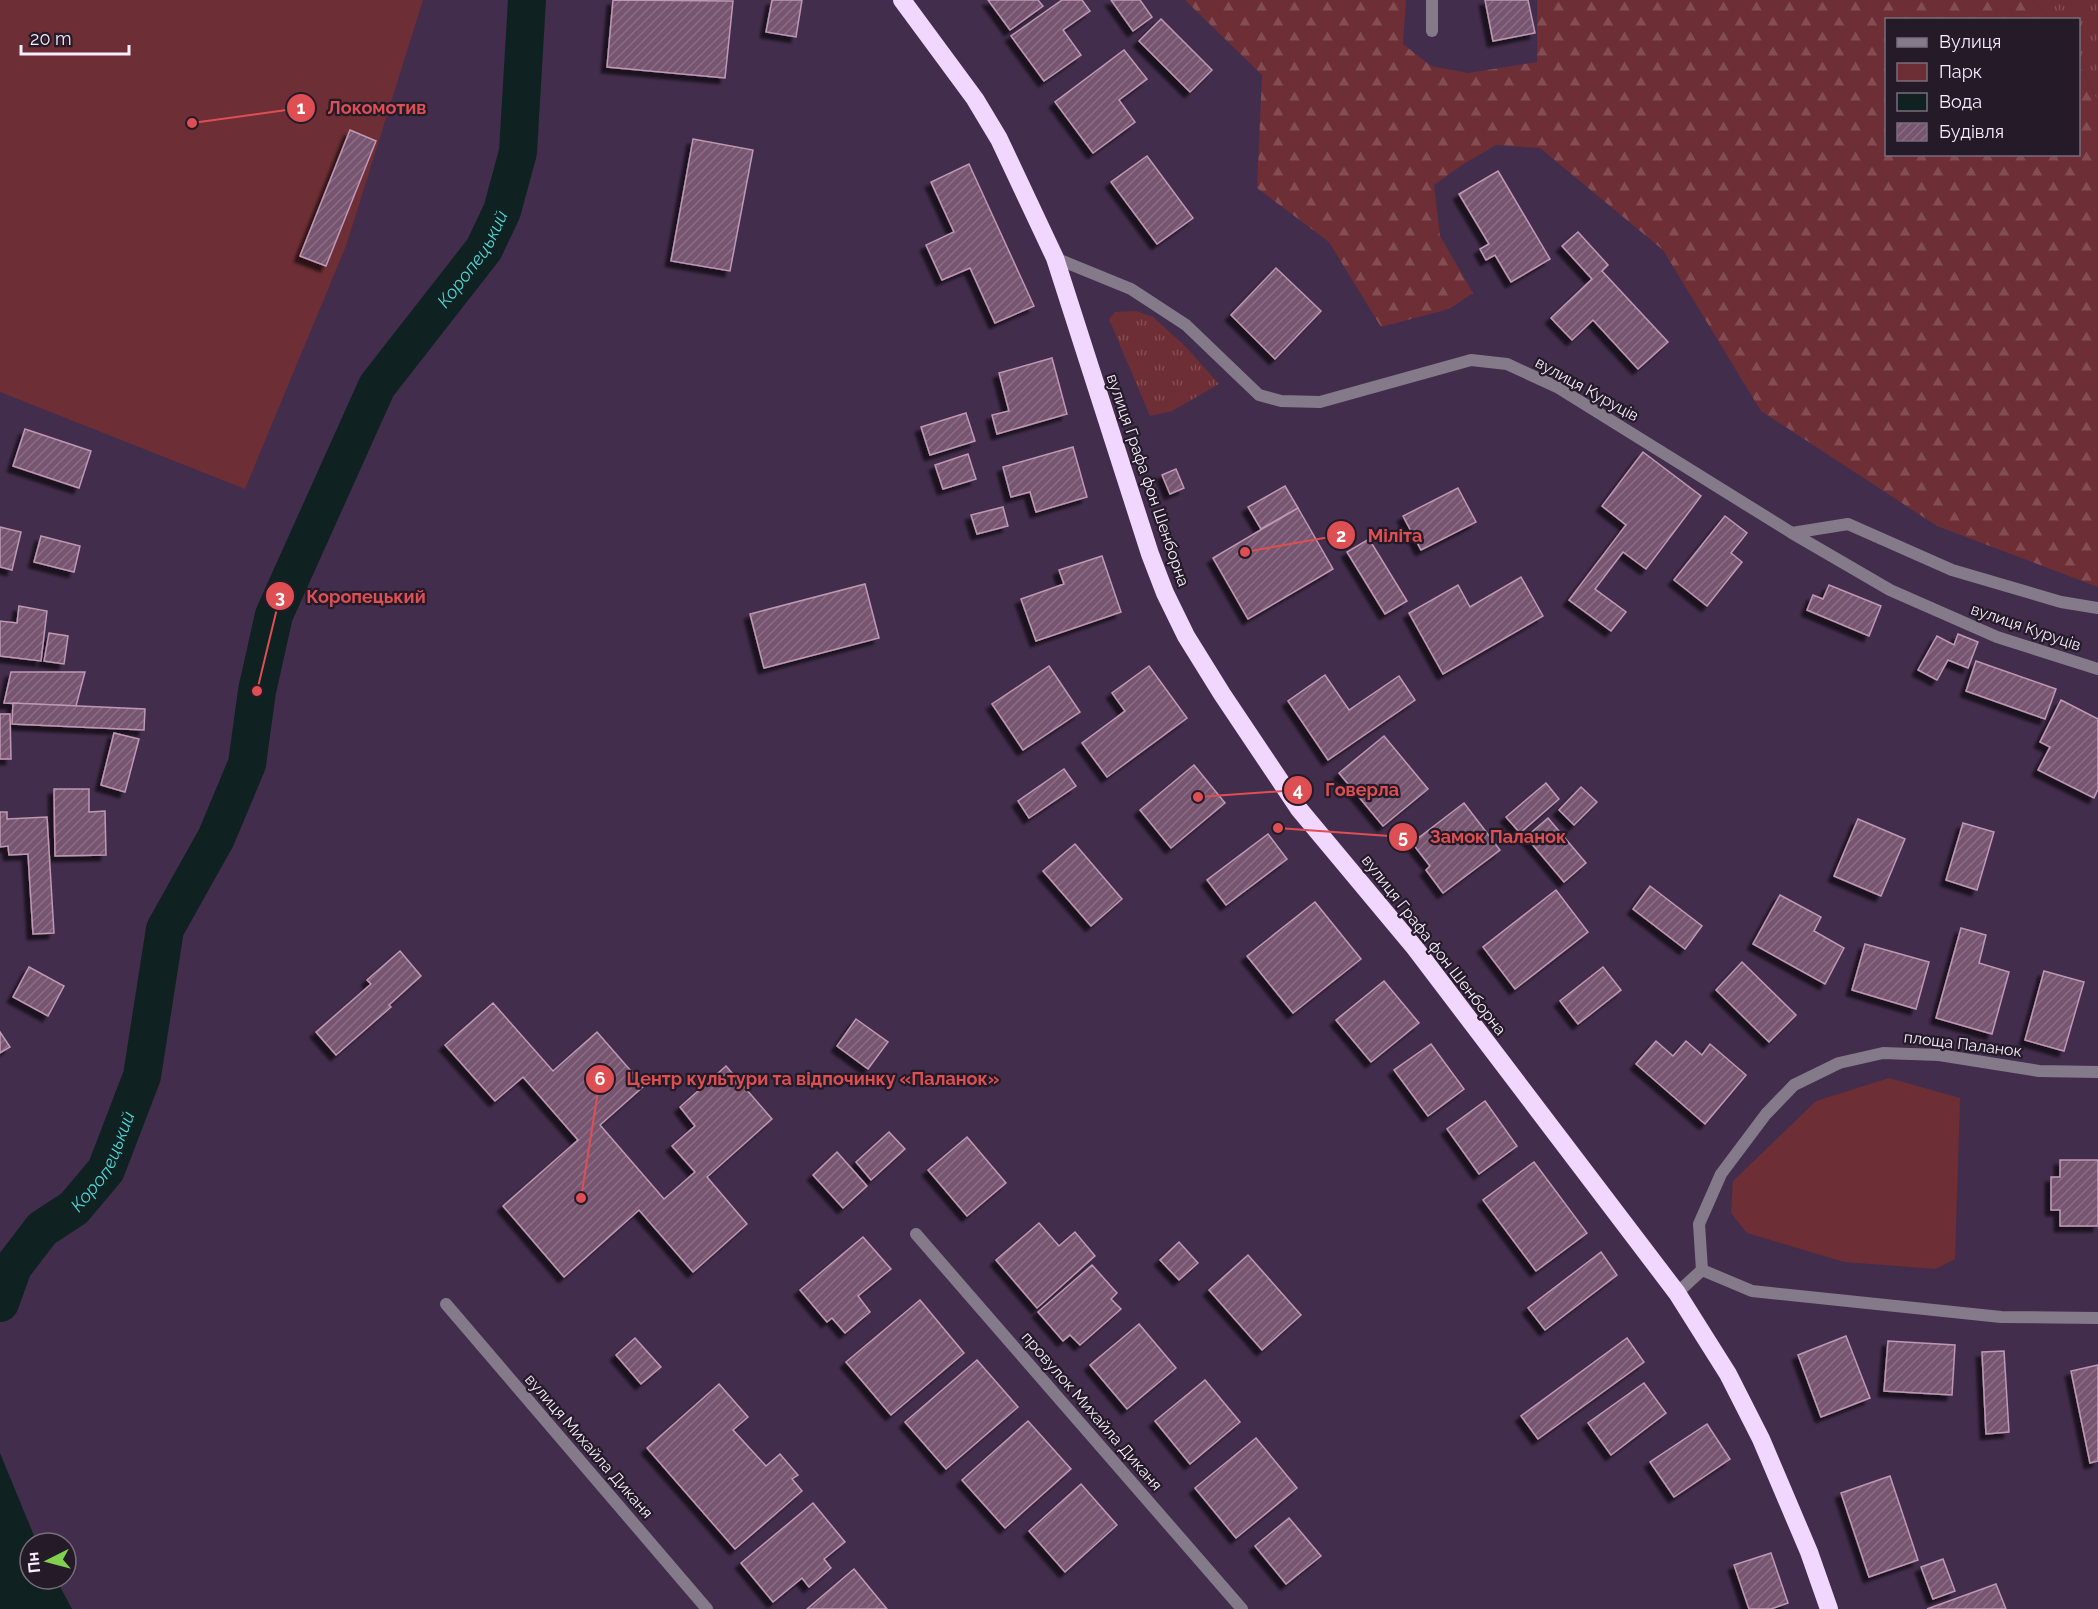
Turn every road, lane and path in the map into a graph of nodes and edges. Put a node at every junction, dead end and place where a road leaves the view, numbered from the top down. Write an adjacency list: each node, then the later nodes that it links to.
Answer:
1 (902, 0): 4 (highway, вулиця Графа фон Шенборна)
2 (1432, 0): 3 (street)
3 (1432, 31)
4 (1055, 258): 5 (street, вулиця Куруців); 11 (highway, вулиця Графа фон Шенборна)
5 (1792, 533): 6 (street); 7 (street, вулиця Куруців)
6 (2098, 608)
7 (2098, 669)
8 (2098, 1072): 10 (street, площа Паланок)
9 (916, 1234): 15 (street, провулок Михайла Диканя)
10 (1702, 1270): 11 (street); 13 (street)
11 (1677, 1293): 16 (highway, вулиця Графа фон Шенборна)
12 (446, 1304): 14 (street, вулиця Михайла Диканя)
13 (2098, 1318)
14 (707, 1609)
15 (1242, 1609)
16 (1829, 1609)

